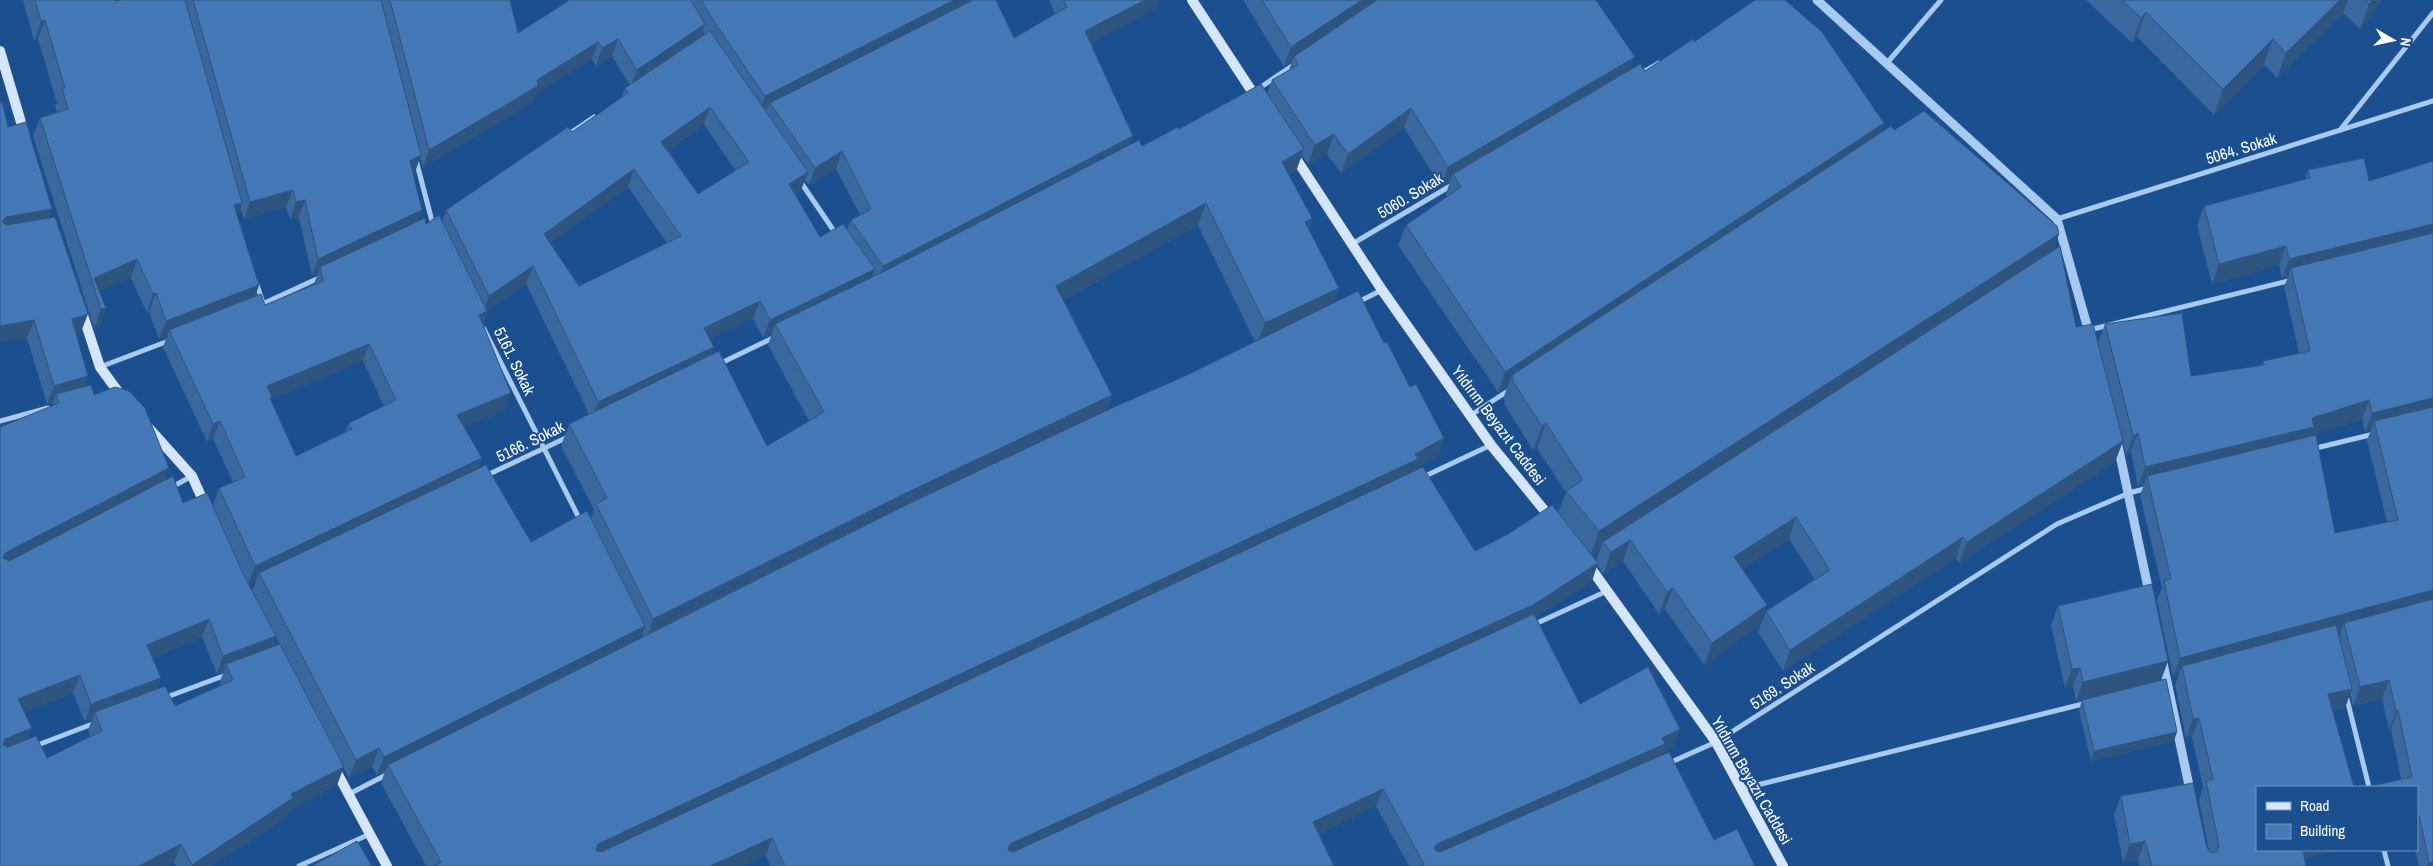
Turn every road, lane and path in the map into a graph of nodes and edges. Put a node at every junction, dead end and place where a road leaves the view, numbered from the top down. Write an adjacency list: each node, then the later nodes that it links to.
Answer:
1 (1192, 0): 10 (main road)
2 (1817, 0): 8 (street)
3 (1941, 0): 8 (street)
4 (2433, 13): 16 (street)
5 (1, 57): 19 (main road)
6 (1302, 60): 10 (street)
7 (1662, 61): 9 (street)
8 (1888, 63): 13 (street)
9 (1636, 76)
10 (1249, 95): 12 (main road)
11 (2433, 101): 16 (street, 5064. Sokak)
12 (1263, 108)
13 (1938, 109): 15 (street); 24 (street)
14 (598, 114): 18 (street)
15 (1930, 114)
16 (2339, 131): 24 (street, 5064. Sokak)
17 (1284, 140): 29 (main road, Yıldırım Beyazıt Caddesi)
18 (557, 142)
19 (28, 145)
20 (414, 149): 25 (street)
21 (796, 176): 28 (street)
22 (1455, 183): 29 (street, 5060. Sokak)
23 (441, 219): 25 (street)
24 (2057, 219): 30 (street)
25 (433, 224): 26 (street); 27 (street)
26 (424, 228)
27 (437, 233)
28 (841, 241)
29 (1352, 244): 35 (main road, Yıldırım Beyazıt Caddesi)
30 (2066, 253): 31 (street); 41 (street)
31 (2058, 258)
32 (325, 274): 38 (street)
33 (254, 275): 38 (street)
34 (2299, 279): 41 (street)
35 (1382, 290): 37 (street); 50 (main road, Yıldırım Beyazıt Caddesi)
36 (79, 303): 45 (main road)
37 (1355, 303)
38 (262, 304): 39 (street)
39 (254, 307)
40 (480, 319): 57 (street, 5161. Sokak)
41 (2088, 330): 44 (street)
42 (785, 332): 46 (street)
43 (181, 336): 45 (street)
44 (2093, 348)
45 (100, 367): 48 (main road)
46 (714, 367)
47 (1513, 388): 50 (street)
48 (128, 404)
49 (58, 406): 52 (street)
50 (1471, 415): 56 (main road, Yıldırım Beyazıt Caddesi)
51 (141, 419): 59 (main road)
52 (0, 421)
53 (2114, 429): 64 (street)
54 (579, 431): 57 (street, 5166. Sokak)
55 (2386, 432): 58 (street)
56 (1491, 445): 61 (street); 67 (main road, Yıldırım Beyazıt Caddesi)
57 (544, 448): 60 (street, 5166. Sokak); 66 (street, 5161. Sokak)
58 (2309, 450)
59 (192, 476): 63 (street); 65 (main road)
60 (482, 478)
61 (1410, 483)
62 (2157, 486): 64 (street, 5169. Sokak)
63 (166, 490)
64 (2129, 493): 70 (street); 80 (street, 5169. Sokak)
65 (212, 520)
66 (583, 526)
67 (1557, 526)
68 (1588, 559): 69 (main road, Yıldırım Beyazıt Caddesi)
69 (1607, 591): 71 (street); 80 (main road, Yıldırım Beyazıt Caddesi)
70 (2152, 607)
71 (1526, 628)
72 (2160, 645): 74 (street)
73 (231, 673): 77 (street)
74 (2172, 682): 76 (street); 88 (street)
75 (2344, 685): 85 (street)
76 (2158, 686)
77 (157, 700)
78 (2090, 702): 86 (street)
79 (102, 720): 81 (street)
80 (1716, 742): 83 (street, 5169. Sokak); 86 (main road, Yıldırım Beyazıt Caddesi)
81 (28, 750)
82 (331, 760): 87 (main road)
83 (1661, 766)
84 (392, 772): 87 (street)
85 (2369, 786)
86 (1741, 789): 93 (main road, Yıldırım Beyazıt Caddesi)
87 (348, 794): 89 (main road)
88 (2194, 808)
89 (370, 834): 91 (street); 92 (main road)
90 (2384, 851): 94 (street)
91 (299, 866)
92 (387, 866)
93 (1783, 866)
94 (2388, 866)

